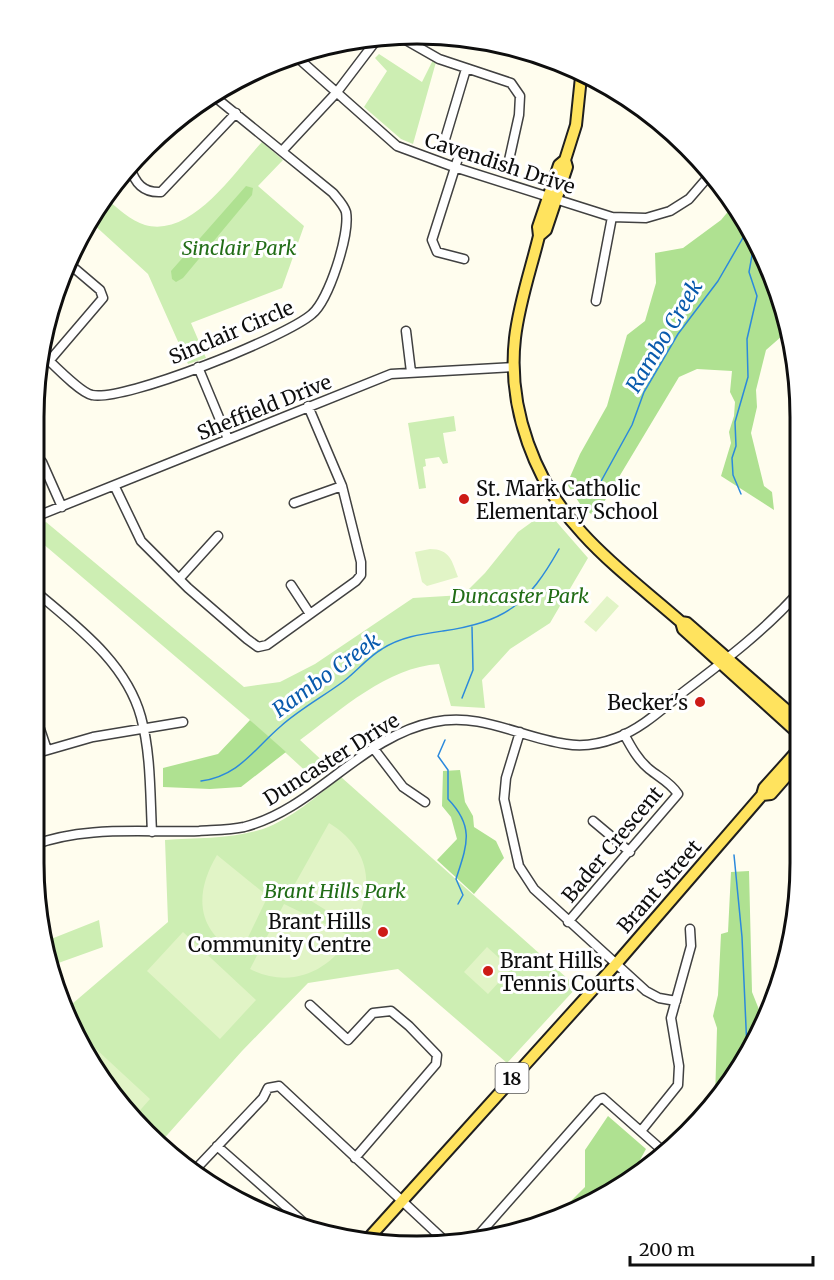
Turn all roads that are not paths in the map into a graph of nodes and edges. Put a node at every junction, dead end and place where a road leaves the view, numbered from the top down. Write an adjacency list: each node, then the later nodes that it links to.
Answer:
1 (412, 44): 4 (street, Cavendish Drive)
2 (371, 47): 6 (street)
3 (302, 62): 6 (street, Cavendish Drive)
4 (466, 69): 10 (street, Cavendish Drive); 10 (street, Cavendish Drive)
5 (580, 81): 14 (main road)
6 (337, 92): 9 (street); 11 (street, Cavendish Drive)
7 (219, 100): 8 (street, Sinclair Circle)
8 (236, 113): 9 (street, Sinclair Circle); 12 (street)
9 (282, 151): 21 (street, Sinclair Circle)
10 (460, 152): 11 (street)
11 (454, 167): 14 (street, Cavendish Drive); 16 (street)
12 (133, 175)
13 (705, 180): 15 (street, Cavendish Drive)
14 (552, 198): 15 (street, Cavendish Drive); 22 (main road)
15 (612, 217): 18 (street)
16 (464, 259)
17 (75, 268): 20 (street)
18 (596, 301)
19 (406, 331): 23 (street)
20 (50, 360): 21 (street, Sinclair Circle)
21 (198, 367): 25 (street)
22 (514, 367): 23 (street, Sheffield Drive); 38 (main road)
23 (411, 372): 24 (street, Sheffield Drive)
24 (308, 406): 25 (street, Sheffield Drive); 28 (street)
25 (228, 439): 27 (street, Sheffield Drive)
26 (43, 464): 30 (street)
27 (115, 486): 30 (street, Sheffield Drive); 33 (street)
28 (342, 486): 29 (street); 37 (street)
29 (294, 503)
30 (63, 507): 31 (street, Sheffield Drive)
31 (43, 514)
32 (218, 536): 33 (street)
33 (179, 579): 37 (street)
34 (291, 585): 37 (street)
35 (43, 598): 44 (street)
36 (790, 602): 38 (street)
37 (310, 614)
38 (725, 662): 39 (main road); 43 (main road); 46 (street, Duncaster Drive)
39 (786, 709): 40 (main road); 41 (main road)
40 (790, 711)
41 (790, 713)
42 (183, 722): 44 (street)
43 (790, 725)
44 (143, 729): 49 (street); 56 (street)
45 (520, 732): 46 (street, Duncaster Drive); 48 (street, Duncaster Drive); 59 (street)
46 (624, 734): 58 (street, Bader Crescent)
47 (43, 738): 49 (street)
48 (374, 749): 54 (street); 56 (street, Duncaster Drive)
49 (47, 750): 50 (street)
50 (43, 751)
51 (790, 757): 53 (main road, Brant Street / 18)
52 (790, 772): 53 (main road, Brant Street / 18)
53 (762, 795): 61 (main road, Brant Street / 18)
54 (425, 802)
55 (593, 821): 58 (street)
56 (152, 832): 57 (street, Duncaster Drive)
57 (43, 842)
58 (630, 852): 59 (street, Bader Crescent)
59 (568, 922): 61 (street)
60 (690, 929): 62 (street)
61 (616, 964): 62 (street); 69 (main road, Brant Street / 18)
62 (676, 1001): 64 (street)
63 (310, 1005): 67 (street)
64 (641, 1131): 66 (street); 71 (street)
65 (217, 1146): 67 (street); 68 (street); 70 (street)
66 (659, 1147)
67 (355, 1158): 69 (street)
68 (199, 1166)
69 (402, 1201): 72 (main road, Brant Street / 18); 73 (street)
70 (298, 1217)
71 (483, 1230)
72 (373, 1234)
73 (440, 1236)

